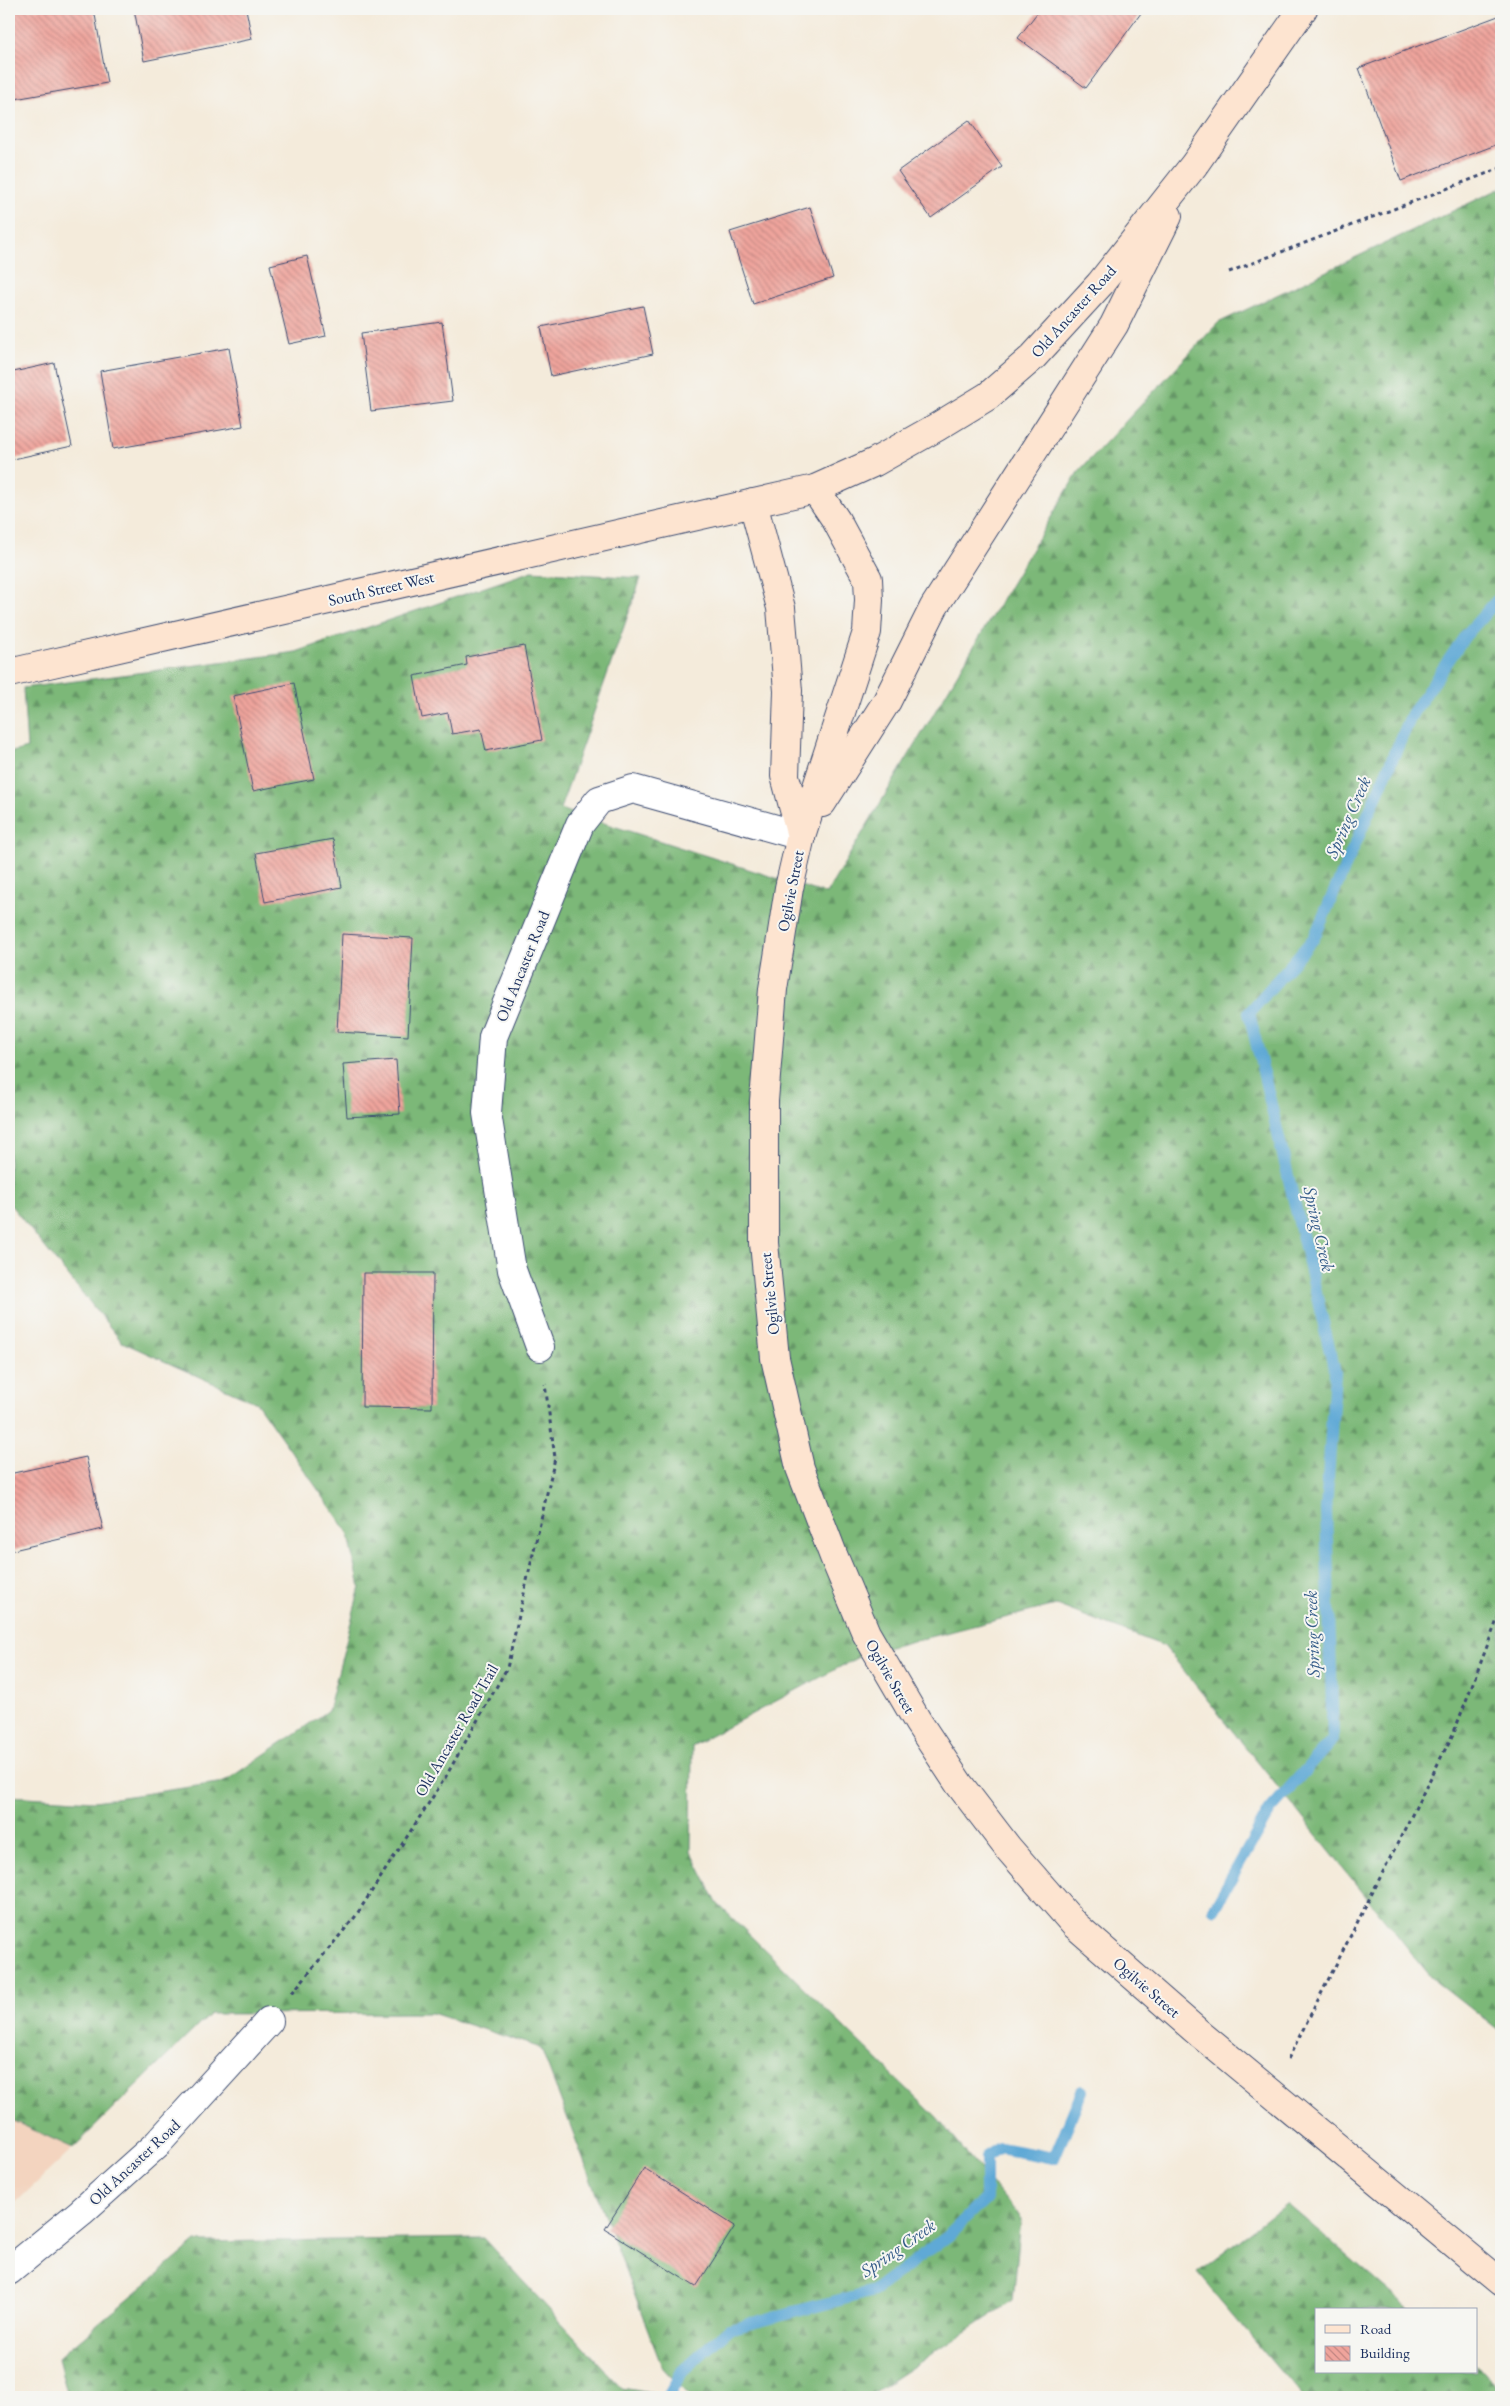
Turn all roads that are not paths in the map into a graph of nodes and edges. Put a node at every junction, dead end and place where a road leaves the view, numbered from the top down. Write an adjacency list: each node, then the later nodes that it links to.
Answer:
1 (1303, 9): 2 (street, Old Ancaster Road)
2 (1194, 165): 3 (street, Old Ancaster Road); 6 (street)
3 (815, 489): 4 (street, Old Ancaster Road); 6 (street, Ogilvie Street)
4 (753, 503): 5 (street, South Street West); 6 (street, Ogilvie Street)
5 (9, 673)
6 (801, 836): 7 (street, Old Ancaster Road); 10 (street, Ogilvie Street)
7 (540, 1347)
8 (269, 2020): 9 (street, Old Ancaster Road)
9 (9, 2271)
10 (1501, 2283)

